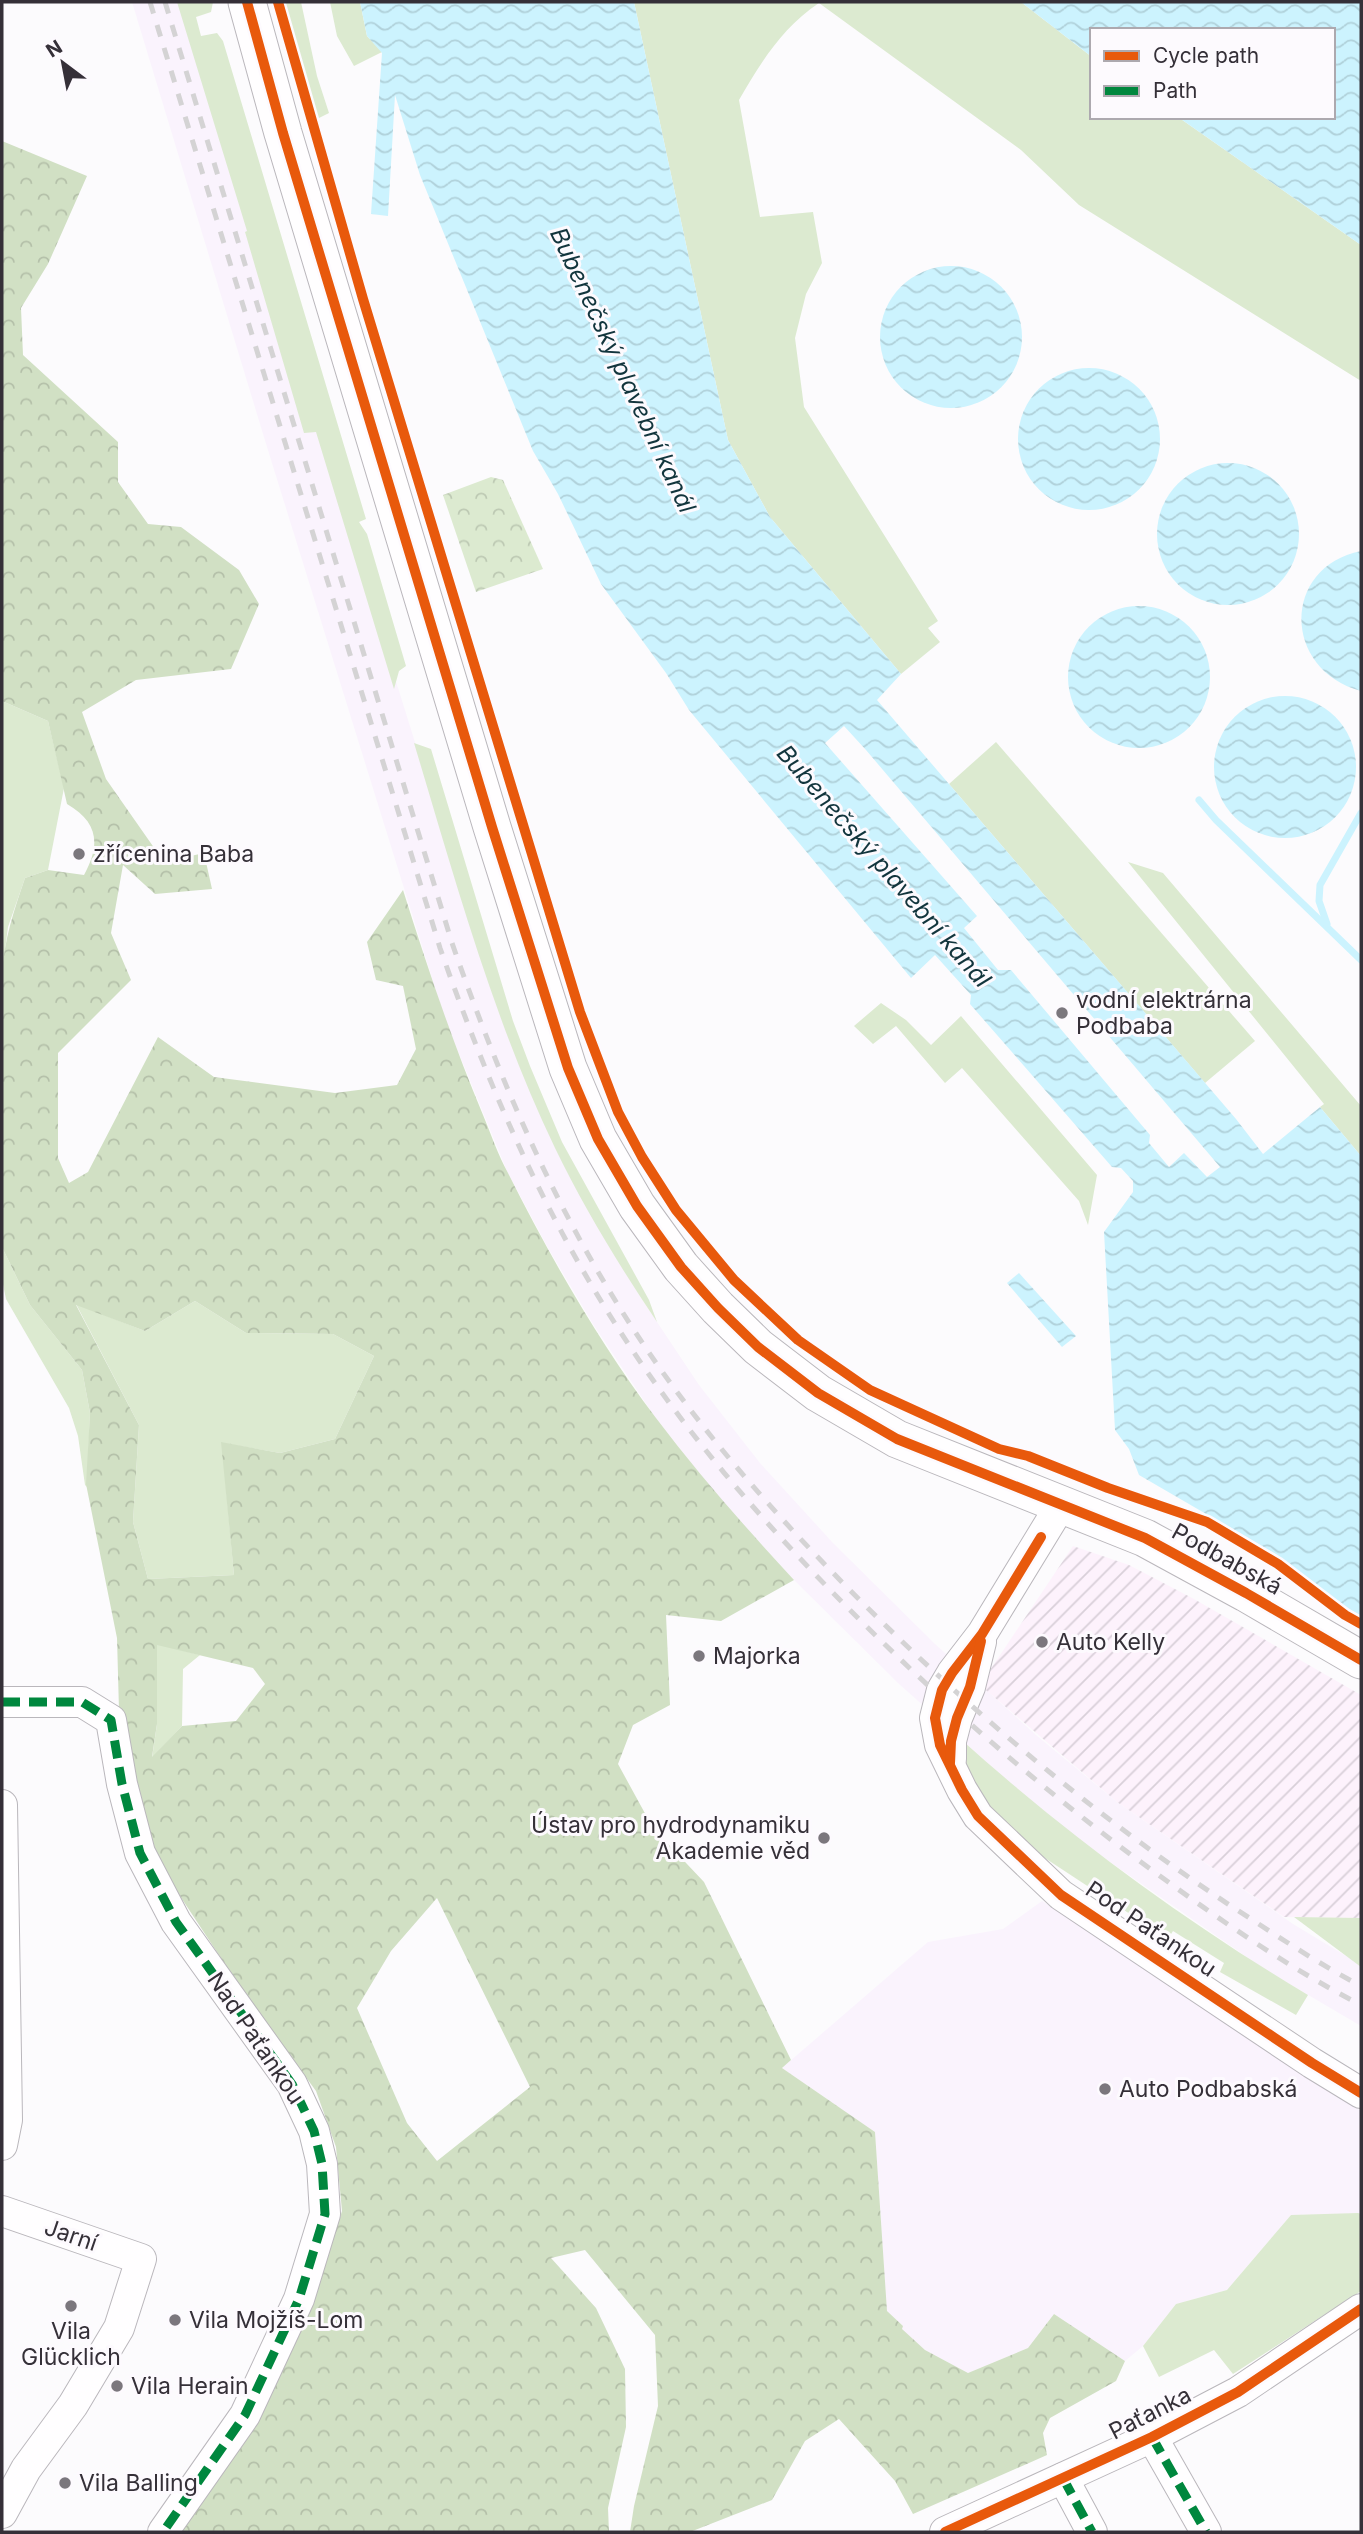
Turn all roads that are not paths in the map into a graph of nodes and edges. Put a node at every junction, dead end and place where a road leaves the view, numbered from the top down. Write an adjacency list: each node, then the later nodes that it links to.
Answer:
1 (247, 2): 2 (main road, Podbabská)
2 (1062, 1503): 3 (main road, Podbabská); 6 (street, Pod Paťankou)
3 (1361, 1660)
4 (2, 1703): 13 (street, Nad Paťankou)
5 (2, 1805): 7 (street)
6 (1361, 2093)
7 (4, 2129)
8 (2, 2211): 12 (street, Jarní)
9 (1361, 2309): 10 (street, Paťanka)
10 (1152, 2437): 11 (street, Paťanka); 16 (street)
11 (1063, 2478): 14 (street, Paťanka); 15 (street)
12 (2, 2513)
13 (163, 2532)
14 (945, 2532)
15 (1092, 2532)
16 (1206, 2532)

